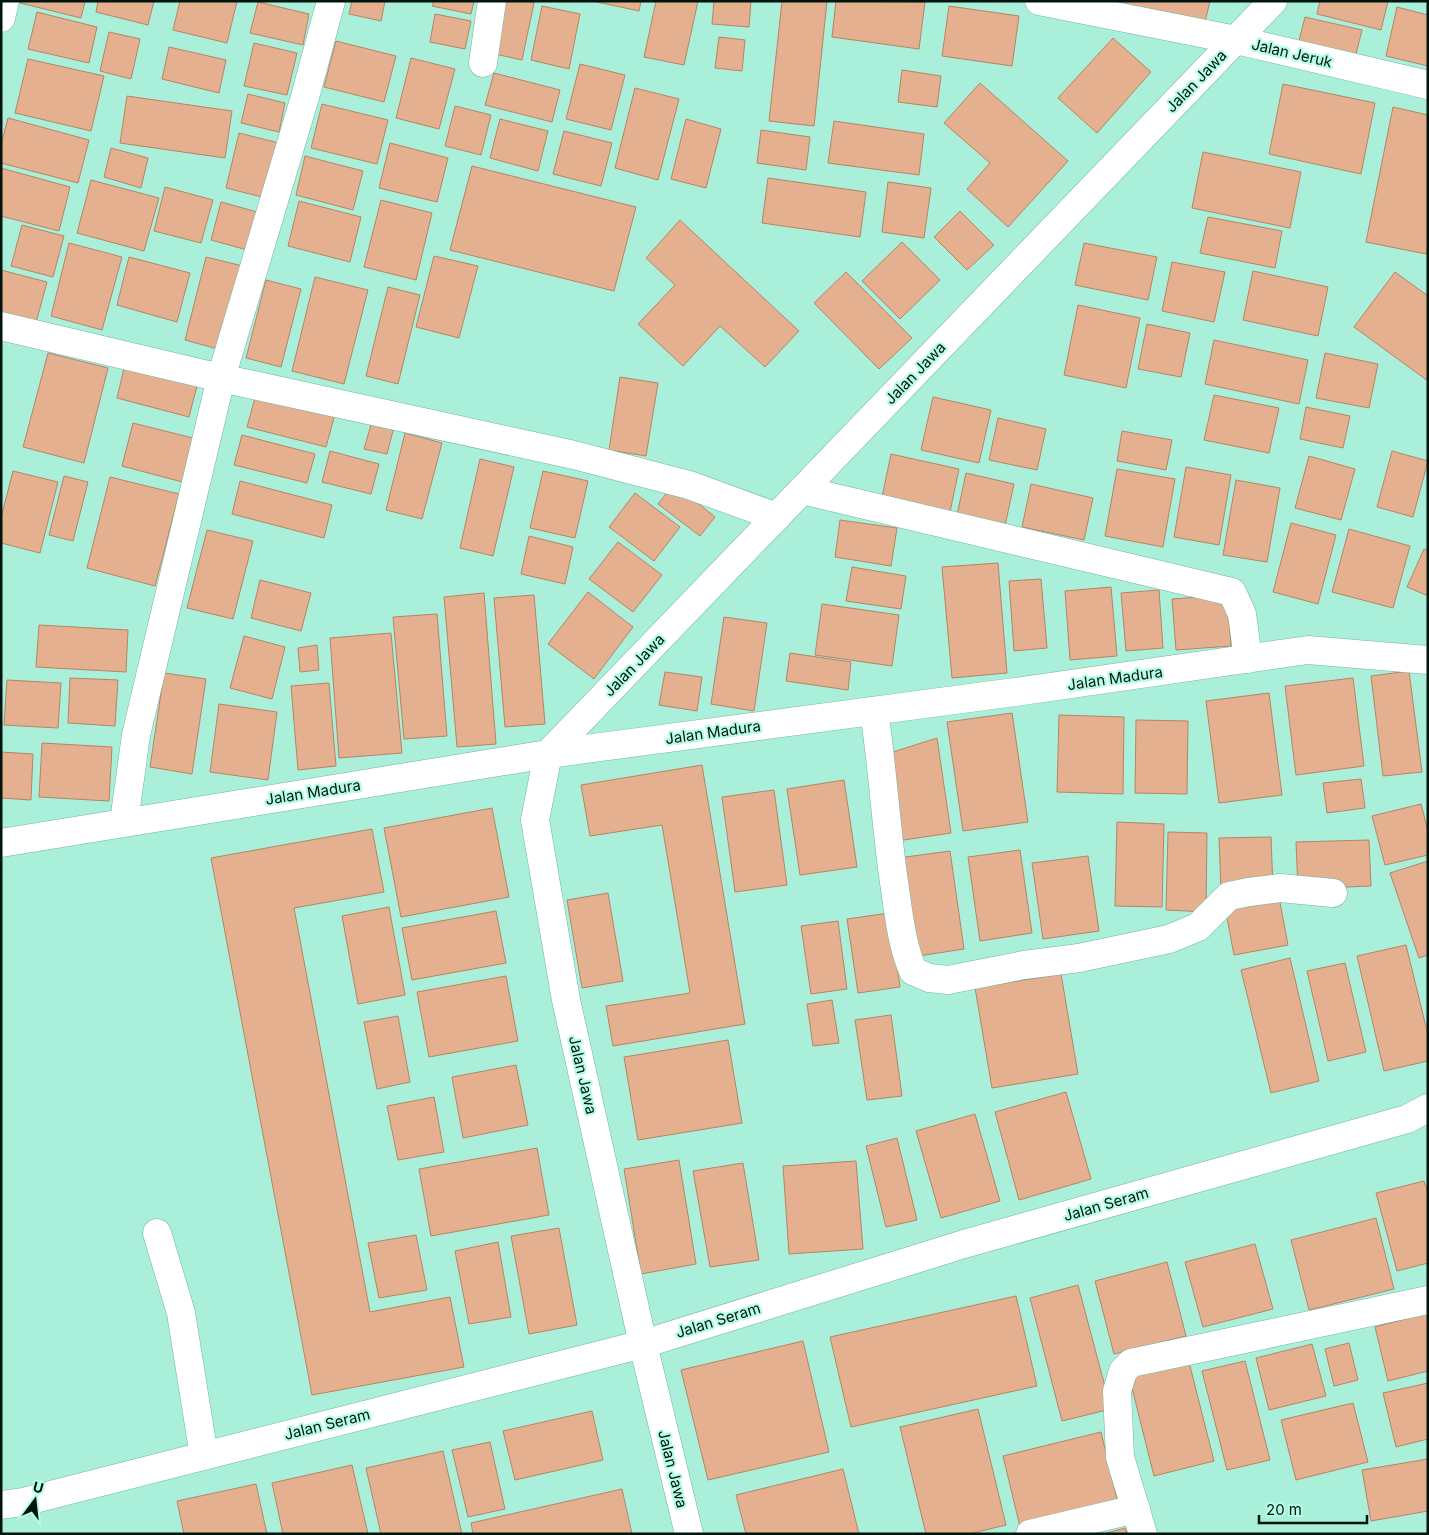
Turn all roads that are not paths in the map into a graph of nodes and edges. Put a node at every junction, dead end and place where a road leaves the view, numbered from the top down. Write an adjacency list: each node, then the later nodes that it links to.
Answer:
1 (5, 1): 6 (street)
2 (331, 1): 11 (street)
3 (492, 1): 8 (street)
4 (1039, 1): 7 (street, Jalan Jeruk)
5 (1273, 1): 7 (street, Jalan Jawa)
6 (1, 18)
7 (1236, 40): 9 (street, Jalan Jeruk); 12 (street, Jalan Jawa)
8 (483, 63)
9 (1428, 85)
10 (1, 326): 11 (street)
11 (221, 378): 13 (street); 18 (street)
12 (802, 490): 13 (street, Jalan Jawa); 14 (street)
13 (777, 517): 17 (street, Jalan Jawa)
14 (1248, 659): 15 (street, Jalan Madura); 16 (street, Jalan Madura)
15 (1428, 660)
16 (874, 711): 17 (street, Jalan Madura); 20 (street)
17 (548, 754): 18 (street, Jalan Madura); 24 (street, Jalan Jawa)
18 (124, 822): 19 (street, Jalan Madura)
19 (1, 843)
20 (1333, 893)
21 (1428, 1108): 24 (street, Jalan Seram)
22 (157, 1234): 25 (street)
23 (1428, 1300): 27 (street)
24 (643, 1344): 25 (street, Jalan Seram); 28 (street, Jalan Jawa)
25 (204, 1456): 26 (street, Jalan Seram)
26 (1, 1505)
27 (1140, 1521): 29 (street)
28 (689, 1534)
29 (1030, 1534)

